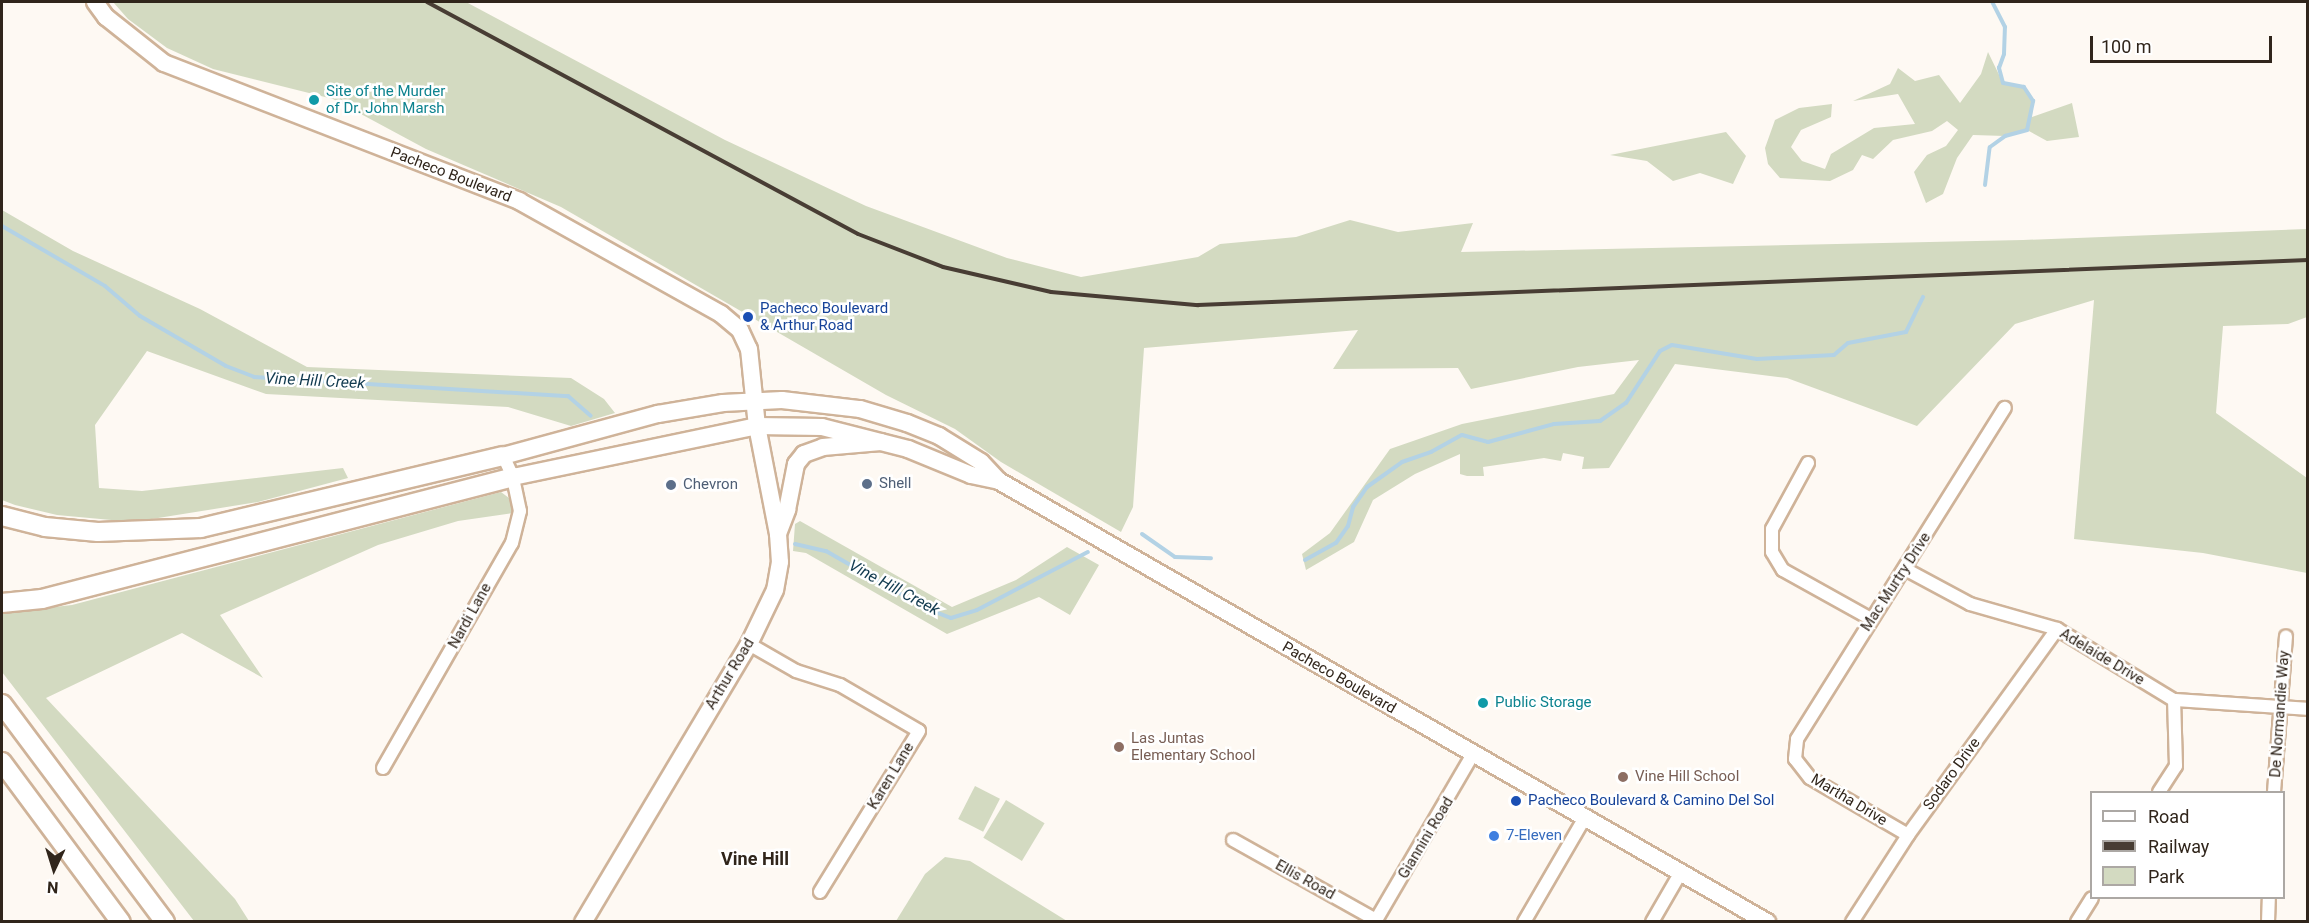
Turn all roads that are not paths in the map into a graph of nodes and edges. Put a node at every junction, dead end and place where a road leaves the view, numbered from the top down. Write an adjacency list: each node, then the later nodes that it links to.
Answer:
1 (95, 2): 2 (main road, Pacheco Boulevard)
2 (754, 401): 4 (main road, Arthur Road); 6 (main road, Pacheco Boulevard); 9 (main road, Pacheco Boulevard)
3 (2006, 408): 12 (street, Mac Murtry Drive)
4 (757, 426): 5 (main road, Pacheco Boulevard); 8 (main road, Pacheco Boulevard); 11 (main road, Arthur Road)
5 (883, 441): 9 (main road, Pacheco Boulevard); 11 (main road)
6 (503, 456): 8 (street, Nardi Lane); 10 (highway)
7 (1808, 463): 14 (street)
8 (513, 477): 13 (highway); 25 (street, Nardi Lane)
9 (999, 481): 22 (main road, Pacheco Boulevard)
10 (2, 516)
11 (778, 534): 17 (main road, Arthur Road)
12 (1905, 569): 14 (street, Mac Murtry Drive); 15 (street, Adelaide Drive)
13 (2, 603)
14 (1871, 619): 23 (street, Mac Murtry Drive)
15 (2057, 629): 18 (street, Adelaide Drive); 29 (street, Sodaro Drive)
16 (2286, 636): 20 (street, De Normandie Way)
17 (748, 644): 32 (street, Karen Lane); 38 (main road, Arthur Road)
18 (2174, 700): 20 (street); 26 (street)
19 (2, 704): 37 (highway)
20 (2279, 707): 21 (street); 27 (street, De Normandie Way)
21 (2307, 709)
22 (1473, 754): 28 (main road, Pacheco Boulevard); 35 (street, Giannini Road)
23 (1794, 759): 29 (street, Martha Drive)
24 (2, 762): 36 (highway)
25 (383, 768)
26 (2160, 791)
27 (2274, 791)
28 (1585, 817): 31 (main road, Pacheco Boulevard); 39 (street)
29 (1908, 835): 42 (street, Sodaro Drive)
30 (1233, 840): 35 (street, Ellis Road)
31 (1680, 872): 40 (street); 41 (main road, Pacheco Boulevard)
32 (820, 892)
33 (2091, 899): 43 (street)
34 (2269, 899): 44 (street)
35 (1376, 920)
36 (121, 921)
37 (165, 921)
38 (583, 921)
39 (1524, 921)
40 (1652, 921)
41 (1767, 921)
42 (1852, 921)
43 (2077, 921)
44 (2268, 921)

